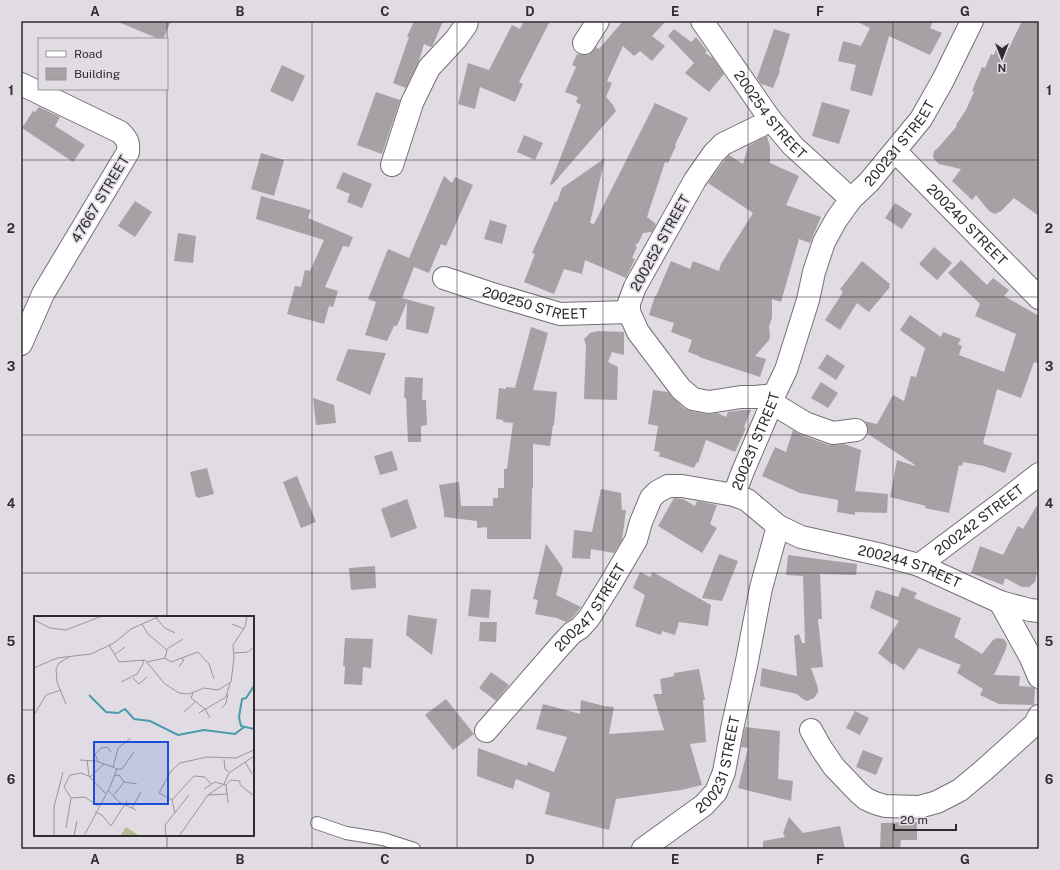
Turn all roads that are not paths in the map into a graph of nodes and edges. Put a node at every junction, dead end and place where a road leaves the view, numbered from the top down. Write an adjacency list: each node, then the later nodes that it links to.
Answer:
1 (467, 21): 9 (street)
2 (598, 21): 5 (street)
3 (702, 21): 7 (street, 200254 STREET)
4 (972, 21): 8 (street, 200231 STREET)
5 (584, 43)
6 (21, 84): 14 (street, 47667 STREET)
7 (770, 119): 10 (street, 200254 STREET); 13 (street, 200252 STREET)
8 (895, 151): 10 (street, 200231 STREET); 12 (street, 200240 STREET)
9 (392, 165)
10 (851, 199): 15 (street, 200231 STREET)
11 (444, 278): 13 (street, 200250 STREET)
12 (1039, 298)
13 (629, 312): 15 (street)
14 (21, 344)
15 (773, 399): 16 (street); 18 (street, 200231 STREET)
16 (856, 430)
17 (1039, 474): 20 (street, 200242 STREET)
18 (734, 495): 19 (street, 200231 STREET); 26 (street, 200247 STREET)
19 (778, 526): 20 (street, 200244 STREET); 29 (street, 200231 STREET)
20 (919, 565): 21 (street, 200244 STREET)
21 (1000, 602): 22 (street, 200244 STREET); 23 (street)
22 (1039, 611)
23 (1039, 677)
24 (1039, 716): 25 (street)
25 (812, 730)
26 (486, 731)
27 (318, 823): 28 (lane)
28 (414, 849)
29 (643, 849)

